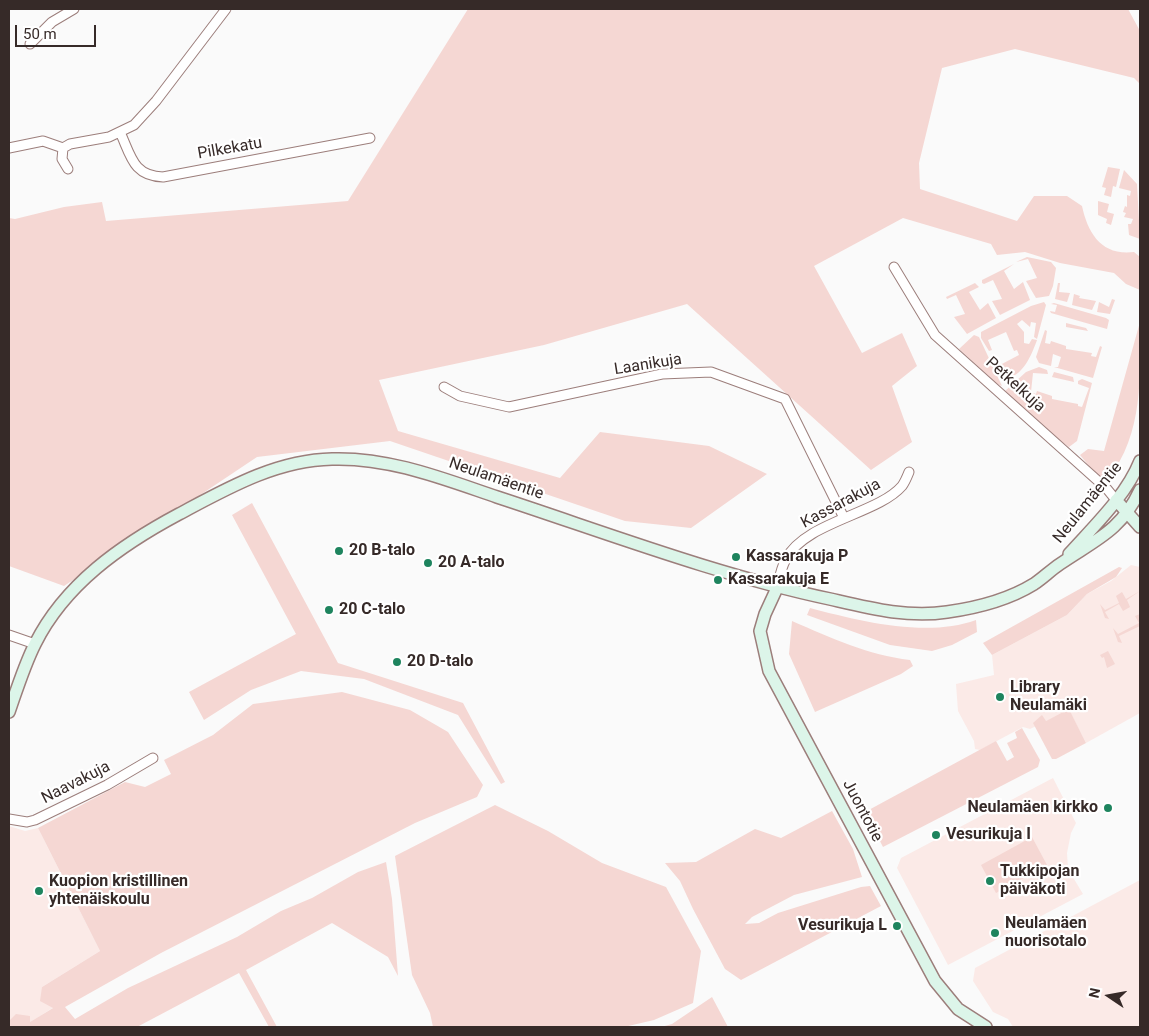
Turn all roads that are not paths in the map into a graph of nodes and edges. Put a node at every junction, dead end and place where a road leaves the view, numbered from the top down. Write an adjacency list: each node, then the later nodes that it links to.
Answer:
1 (74, 9): 3 (street)
2 (226, 9): 4 (street)
3 (30, 44)
4 (120, 132): 5 (street, Pilkekatu); 7 (street)
5 (370, 138)
6 (9, 148): 7 (street)
7 (63, 148): 8 (street)
8 (68, 169)
9 (894, 268): 14 (street, Petkelkuja)
10 (444, 386): 16 (street, Laanikuja)
11 (1140, 460): 14 (street, Neulamäentie)
12 (910, 472): 16 (street, Kassarakuja)
13 (1140, 490): 15 (street, Neulamäentie)
14 (1116, 500): 15 (street, Petkelkuja); 18 (street, Neulamäentie)
15 (1127, 515): 17 (street, Petkelkuja); 18 (street, Neulamäentie)
16 (844, 518): 19 (street, Kassarakuja)
17 (1140, 527)
18 (1059, 564): 19 (street, Neulamäentie)
19 (777, 588): 21 (street, Neulamäentie); 25 (street, Juontotie)
20 (9, 635): 21 (street)
21 (35, 644): 22 (street, Neulamäentie)
22 (9, 712)
23 (153, 758): 24 (street, Naavakuja)
24 (9, 819)
25 (986, 1027)

